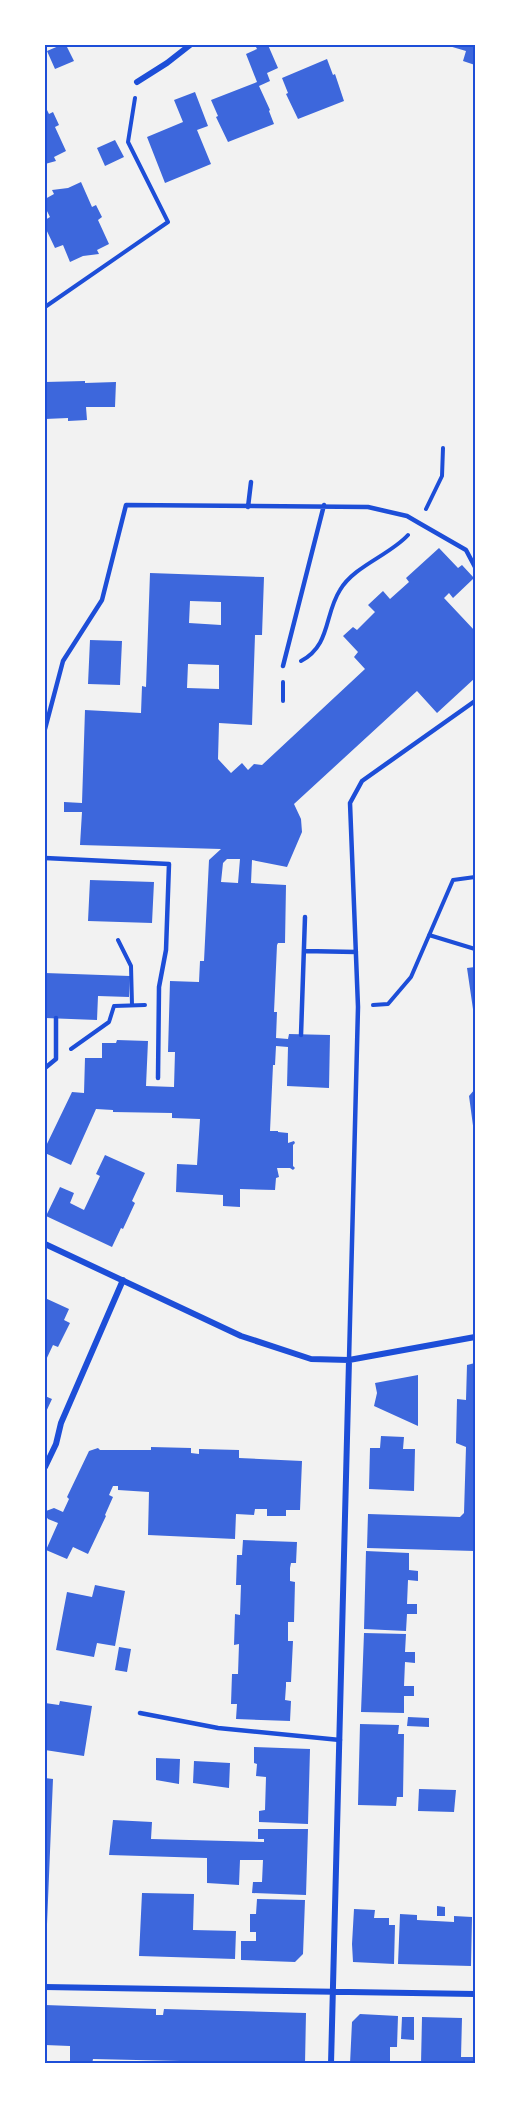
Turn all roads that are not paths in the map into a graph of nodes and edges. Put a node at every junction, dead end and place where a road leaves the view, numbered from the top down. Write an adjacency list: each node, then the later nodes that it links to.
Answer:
1 (190, 45): 2 (street)
2 (137, 82)
3 (251, 482): 5 (lane)
4 (324, 506): 5 (lane); 6 (lane); 7 (lane)
5 (248, 507): 9 (lane)
6 (475, 567)
7 (283, 666)
8 (475, 701): 13 (lane)
9 (45, 729)
10 (45, 858): 17 (lane)
11 (305, 917): 12 (lane)
12 (304, 951): 13 (lane); 15 (lane)
13 (356, 952): 21 (lane)
14 (56, 1018): 16 (lane)
15 (301, 1035)
16 (45, 1068)
17 (158, 1078)
18 (45, 1244): 19 (street)
19 (123, 1280): 21 (street); 22 (street)
20 (475, 1337): 21 (street)
21 (349, 1360): 24 (street)
22 (45, 1467)
23 (140, 1713): 24 (lane)
24 (340, 1740): 26 (street)
25 (45, 1987): 26 (street)
26 (333, 1991): 27 (street); 28 (street)
27 (475, 1994)
28 (331, 2064)

